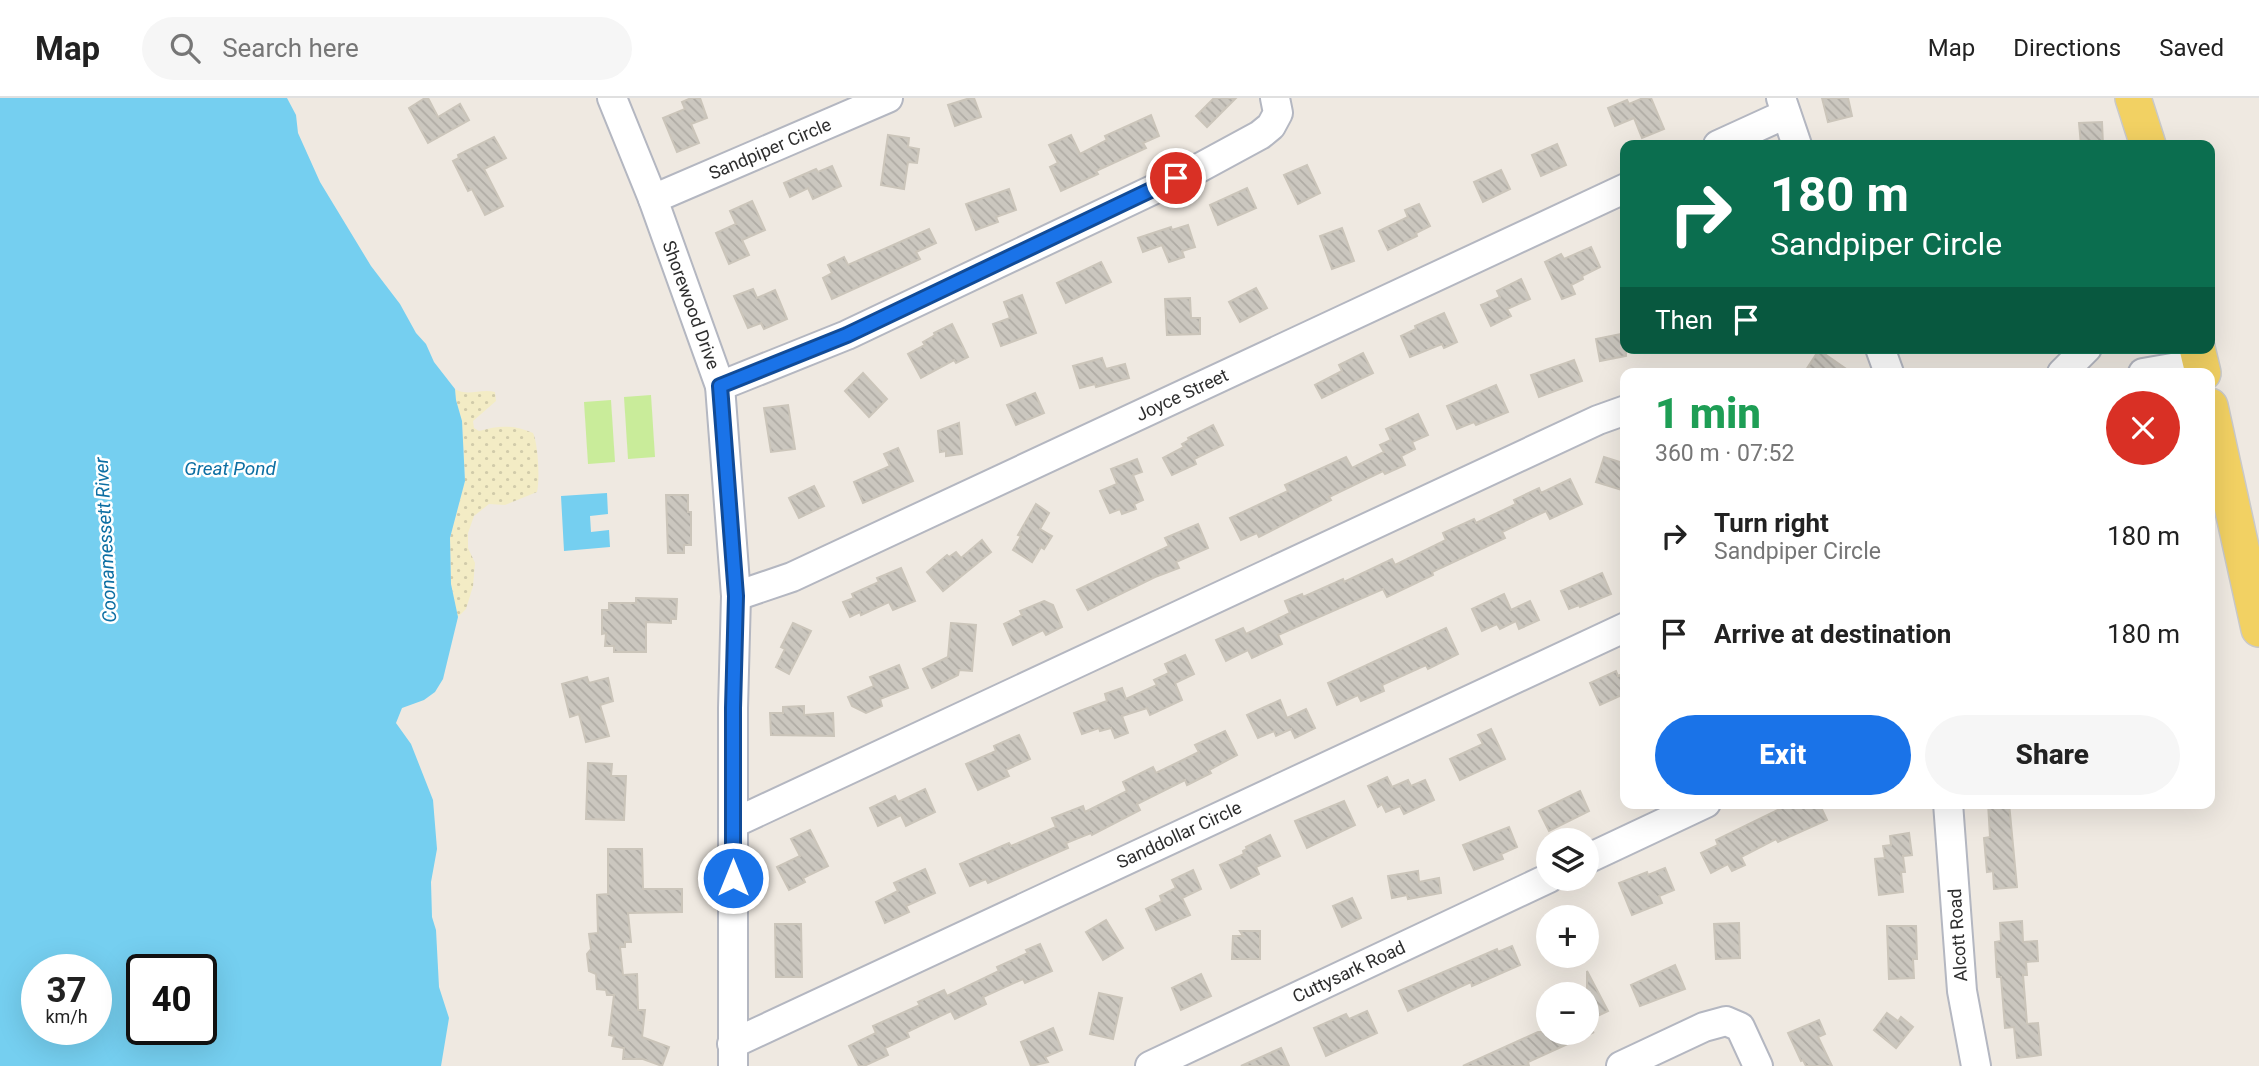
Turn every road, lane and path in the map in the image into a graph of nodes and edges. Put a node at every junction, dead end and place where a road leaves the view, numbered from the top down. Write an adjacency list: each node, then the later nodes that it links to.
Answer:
1 (612, 98): 10 (street, Shorewood Drive)
2 (887, 98): 10 (street, Sandpiper Circle)
3 (1275, 98): 15 (street)
4 (2133, 98): 8 (main road)
5 (1784, 106): 6 (street); 7 (street)
6 (1726, 140)
7 (1795, 140)
8 (2146, 140)
9 (1620, 191): 18 (street, Joyce Street)
10 (653, 199): 15 (street, Shorewood Drive)
11 (2081, 354): 13 (street)
12 (2200, 361): 14 (street)
13 (2067, 368)
14 (2167, 368)
15 (720, 386): 18 (street, Shorewood Drive)
16 (1620, 412): 23 (street)
17 (2215, 429): 19 (main road)
18 (736, 596): 23 (street, Shorewood Drive)
19 (2259, 629)
20 (1620, 630): 26 (street, Sanddollar Circle)
21 (1693, 809): 24 (street)
22 (1948, 809): 30 (street, Alcott Road)
23 (734, 823): 26 (street, Shorewood Drive)
24 (1599, 853)
25 (1536, 883): 27 (street, Cuttysark Road)
26 (732, 1055)
27 (1150, 1066)
28 (1621, 1066): 29 (street)
29 (1758, 1066)
30 (1976, 1066)

